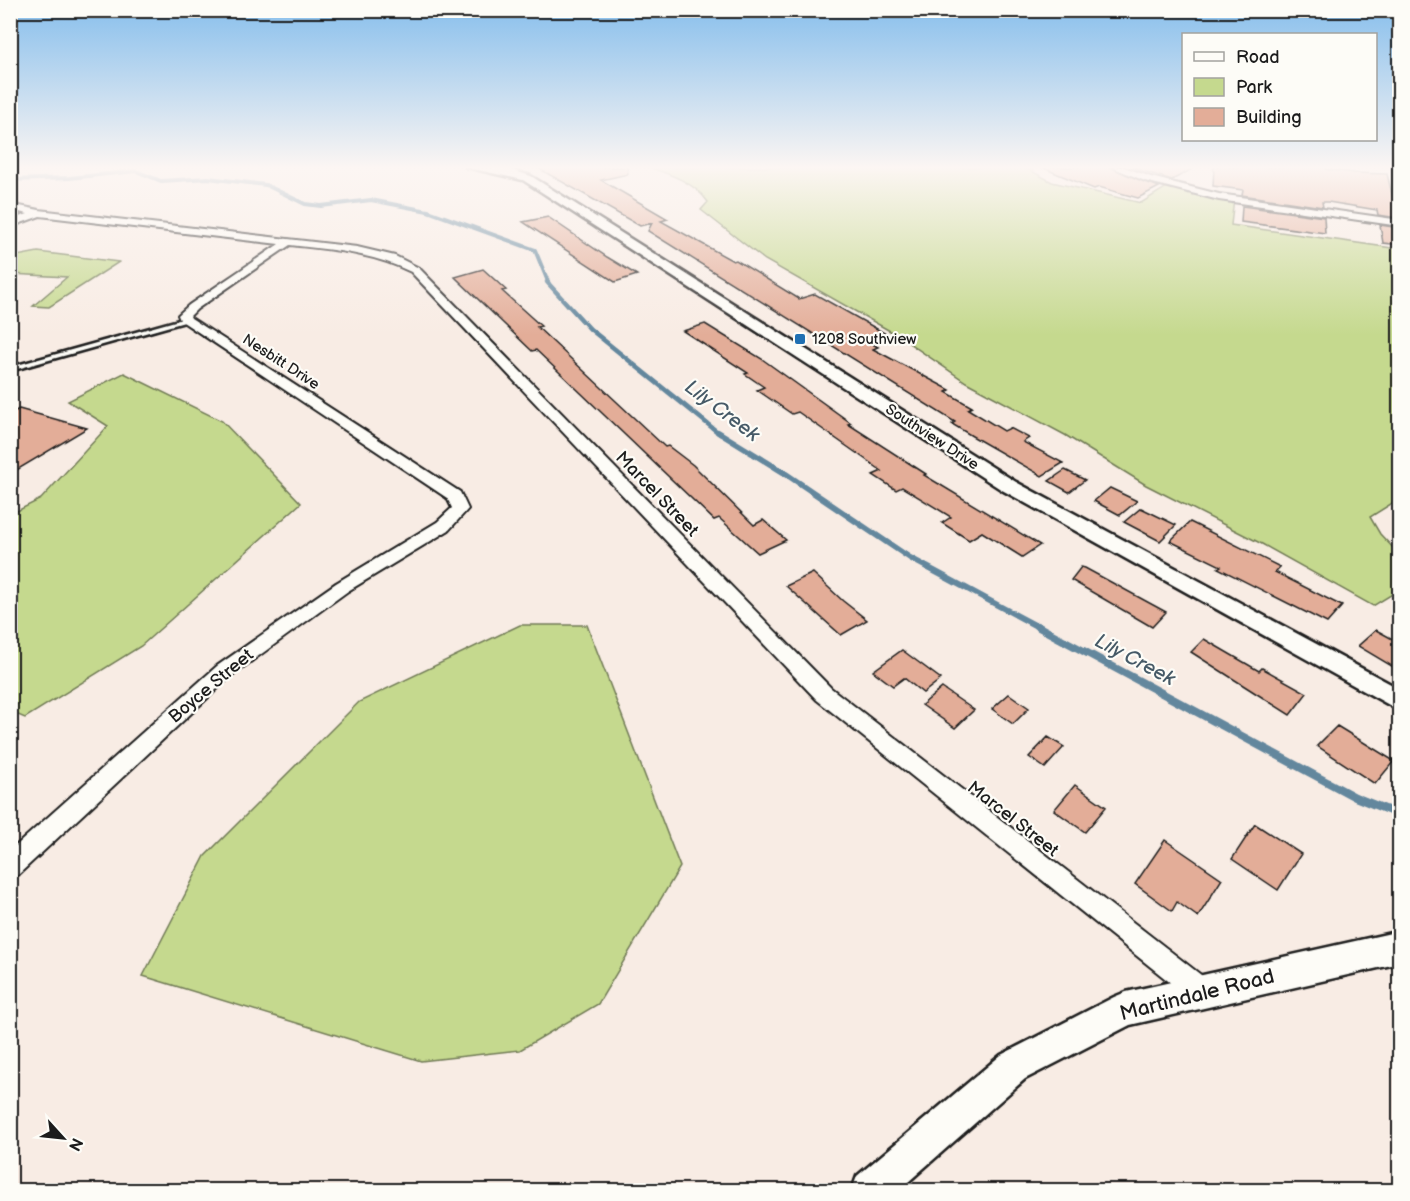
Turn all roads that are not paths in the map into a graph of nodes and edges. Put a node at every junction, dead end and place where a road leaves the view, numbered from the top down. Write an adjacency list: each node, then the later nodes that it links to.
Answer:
1 (122, 223): 3 (street, Marcel Street)
2 (597, 223): 7 (street, Southview Drive)
3 (287, 243): 4 (street); 10 (street, Marcel Street)
4 (186, 320): 5 (lane); 6 (street, Nesbitt Drive)
5 (10, 369)
6 (460, 509): 8 (street, Boyce Street)
7 (1400, 701)
8 (10, 867)
9 (1400, 947): 10 (street, Martindale Road)
10 (1201, 991): 11 (street, Martindale Road)
11 (871, 1191)

